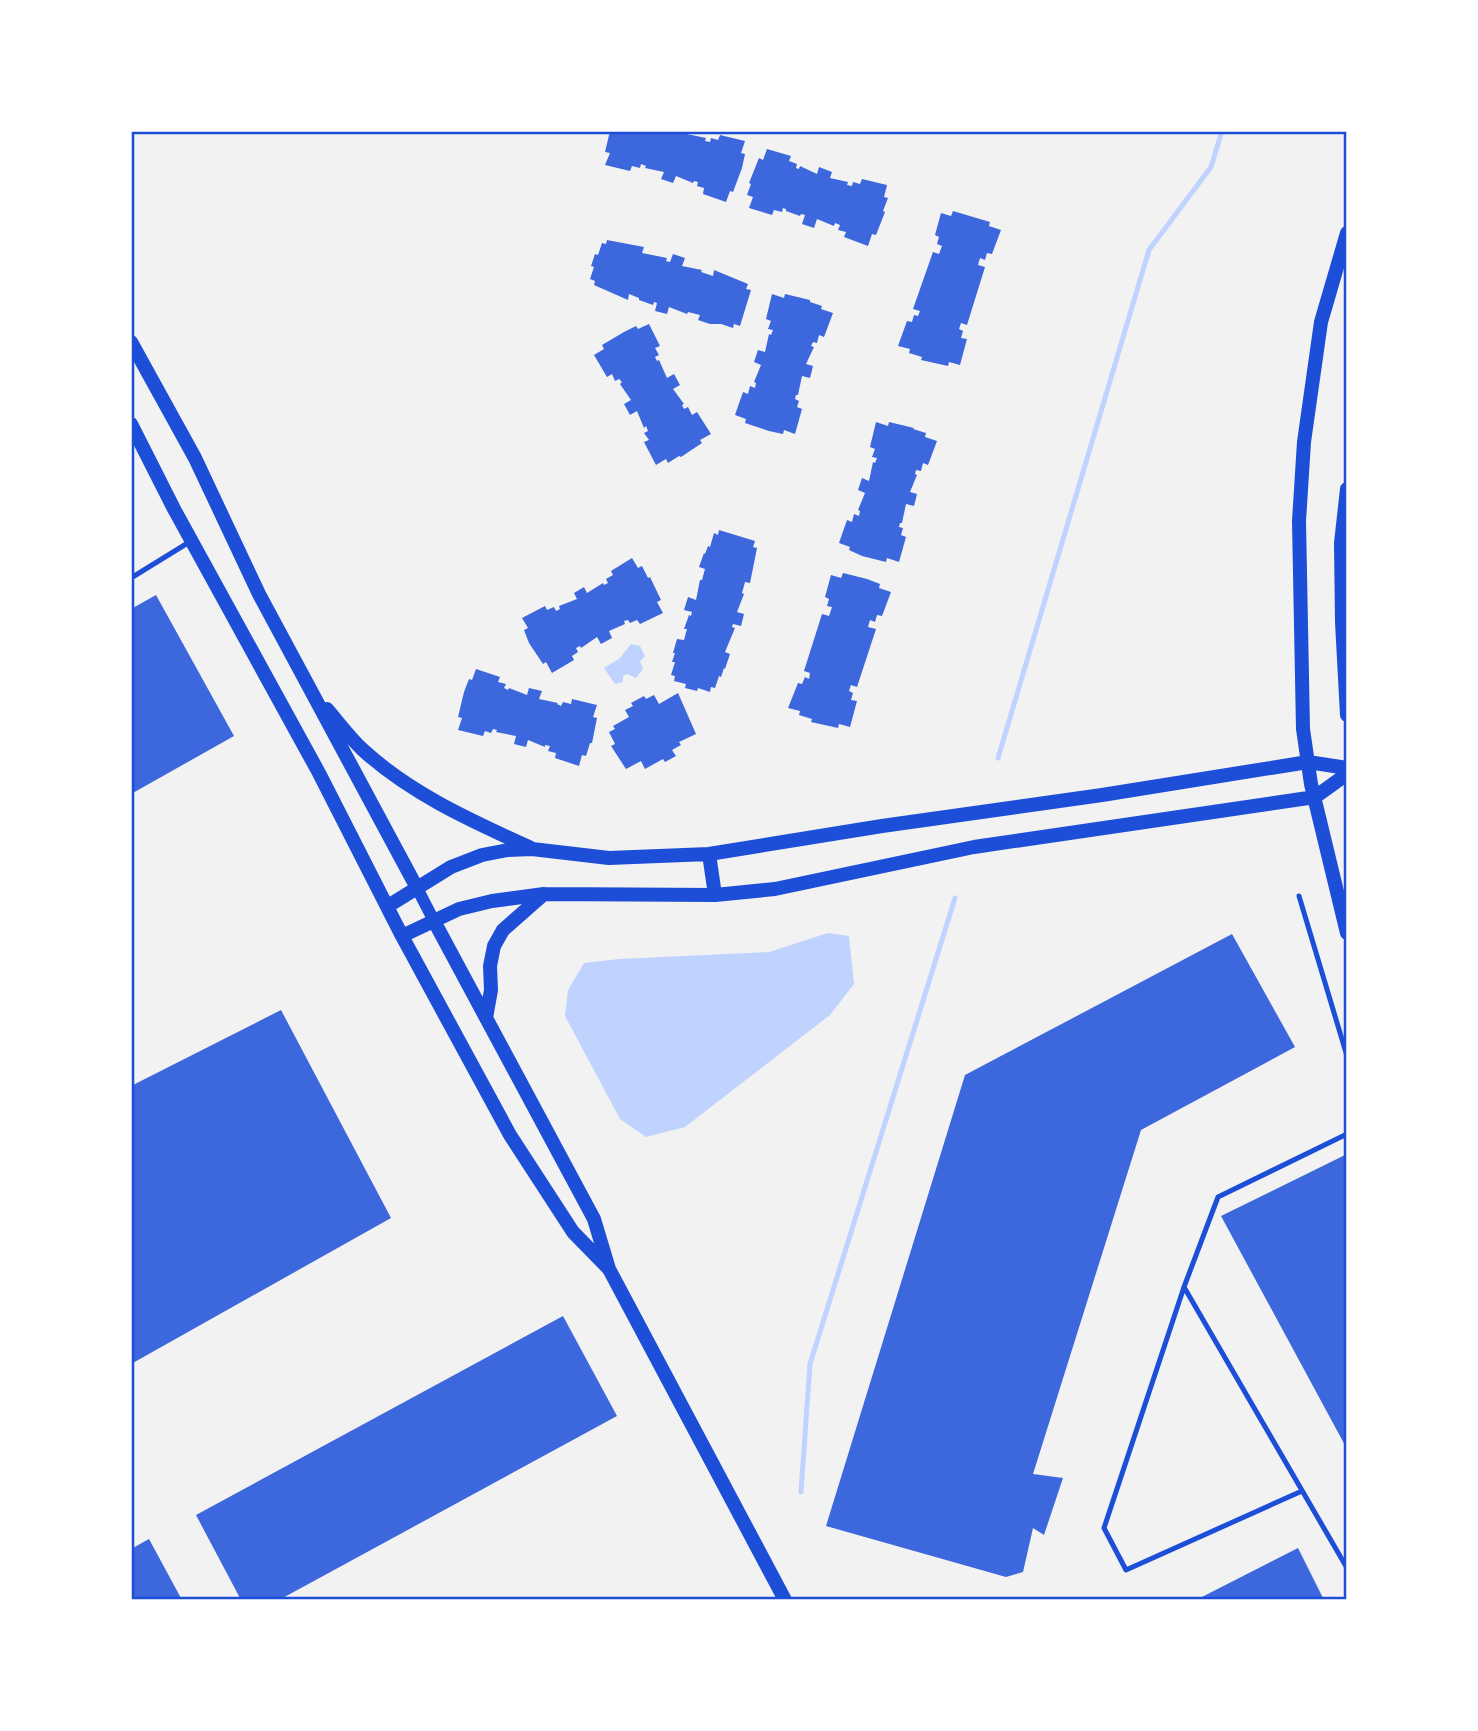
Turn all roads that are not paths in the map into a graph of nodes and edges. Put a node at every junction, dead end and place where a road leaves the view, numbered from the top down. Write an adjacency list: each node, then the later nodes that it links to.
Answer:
1 (1347, 233): 10 (main road)
2 (131, 342): 8 (main road)
3 (131, 424): 5 (main road)
4 (1347, 489): 7 (main road)
5 (191, 541): 6 (lane); 20 (main road)
6 (131, 578)
7 (1344, 622): 9 (main road)
8 (312, 692): 14 (main road); 16 (main road)
9 (1347, 715)
10 (1308, 762): 11 (main road); 13 (main road); 15 (main road)
11 (1347, 768)
12 (1347, 774): 13 (main road)
13 (1315, 797): 18 (main road); 22 (main road)
14 (532, 849): 15 (main road); 16 (main road)
15 (709, 854): 18 (main road)
16 (417, 888): 20 (main road); 21 (street)
17 (544, 894): 18 (main road); 21 (main road); 24 (main road)
18 (715, 895)
19 (1299, 896): 25 (lane)
20 (388, 906): 23 (main road)
21 (434, 921): 23 (main road); 24 (main road)
22 (1347, 933)
23 (402, 936): 27 (main road)
24 (486, 1018): 27 (main road)
25 (1347, 1056)
26 (1347, 1134): 28 (lane)
27 (609, 1269): 31 (main road)
28 (1184, 1287): 29 (lane); 29 (lane)
29 (1302, 1491): 30 (lane)
30 (1347, 1567)
31 (785, 1600)

